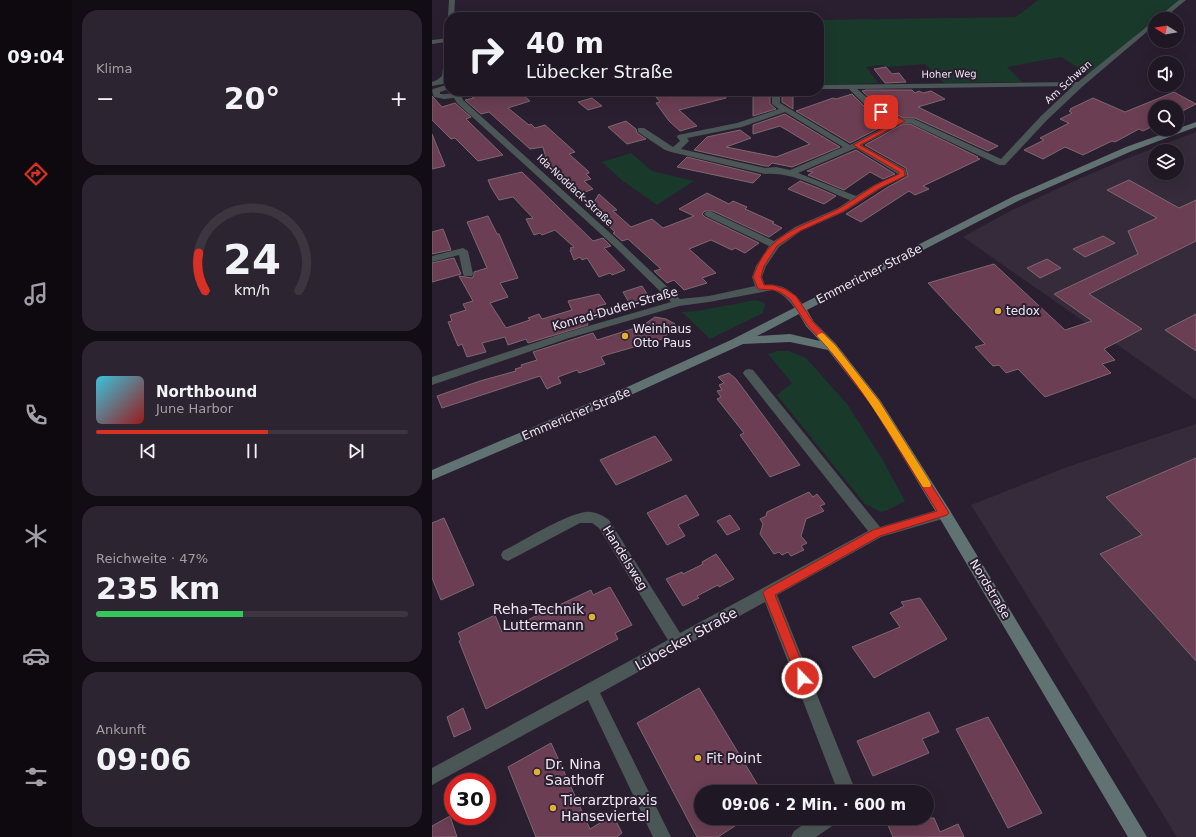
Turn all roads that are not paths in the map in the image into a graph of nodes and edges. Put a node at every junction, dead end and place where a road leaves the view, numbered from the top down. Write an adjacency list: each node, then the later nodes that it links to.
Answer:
1 (452, 0): 3 (street)
2 (1183, 0): 4 (street)
3 (451, 12)
4 (1168, 12)
5 (1148, 28): 10 (street, Am Schwan)
6 (432, 42): 7 (street)
7 (444, 42)
8 (444, 79): 9 (street)
9 (432, 84)
10 (1080, 84): 11 (street, Hoher Weg); 20 (street, Am Schwan)
11 (850, 86): 13 (street, Hoher Weg); 20 (street)
12 (444, 87): 14 (street)
13 (824, 87)
14 (437, 95): 15 (street, Ida-Noddack-Straße); 18 (street)
15 (446, 96)
16 (459, 96): 34 (street, Ida-Noddack-Straße)
17 (776, 96): 19 (street)
18 (432, 103)
19 (784, 110): 23 (street); 25 (street)
20 (902, 121): 25 (street)
21 (1196, 124): 35 (main road, Emmericher Straße)
22 (641, 130): 24 (street)
23 (681, 137): 24 (street); 26 (street)
24 (661, 143): 26 (street)
25 (853, 147): 27 (street); 28 (street)
26 (674, 150): 27 (street)
27 (791, 173): 28 (street)
28 (857, 200): 30 (street)
29 (709, 214): 30 (street)
30 (775, 245): 33 (street)
31 (432, 259): 32 (street)
32 (468, 274)
33 (761, 288): 34 (street, Konrad-Duden-Straße); 35 (street, Konrad-Duden-Straße)
34 (678, 303): 39 (street, Konrad-Duden-Straße)
35 (801, 309): 36 (main road, Emmericher Straße); 37 (main road, Nordstraße)
36 (735, 343): 37 (main road); 40 (main road, Emmericher Straße)
37 (832, 347): 41 (main road, Nordstraße)
38 (749, 373): 42 (street)
39 (432, 381)
40 (432, 475)
41 (944, 513): 42 (street, Lübecker Straße); 52 (main road, Nordstraße)
42 (877, 533): 44 (street, Lübecker Straße)
43 (508, 555): 45 (street, Handelsweg)
44 (769, 593): 45 (street, Lübecker Straße); 48 (street)
45 (678, 643): 46 (street, Lübecker Straße)
46 (591, 690): 47 (street, Lübecker Straße); 50 (street)
47 (432, 777)
48 (844, 785)
49 (818, 825): 51 (street)
50 (662, 837)
51 (800, 837)
52 (1138, 837)

